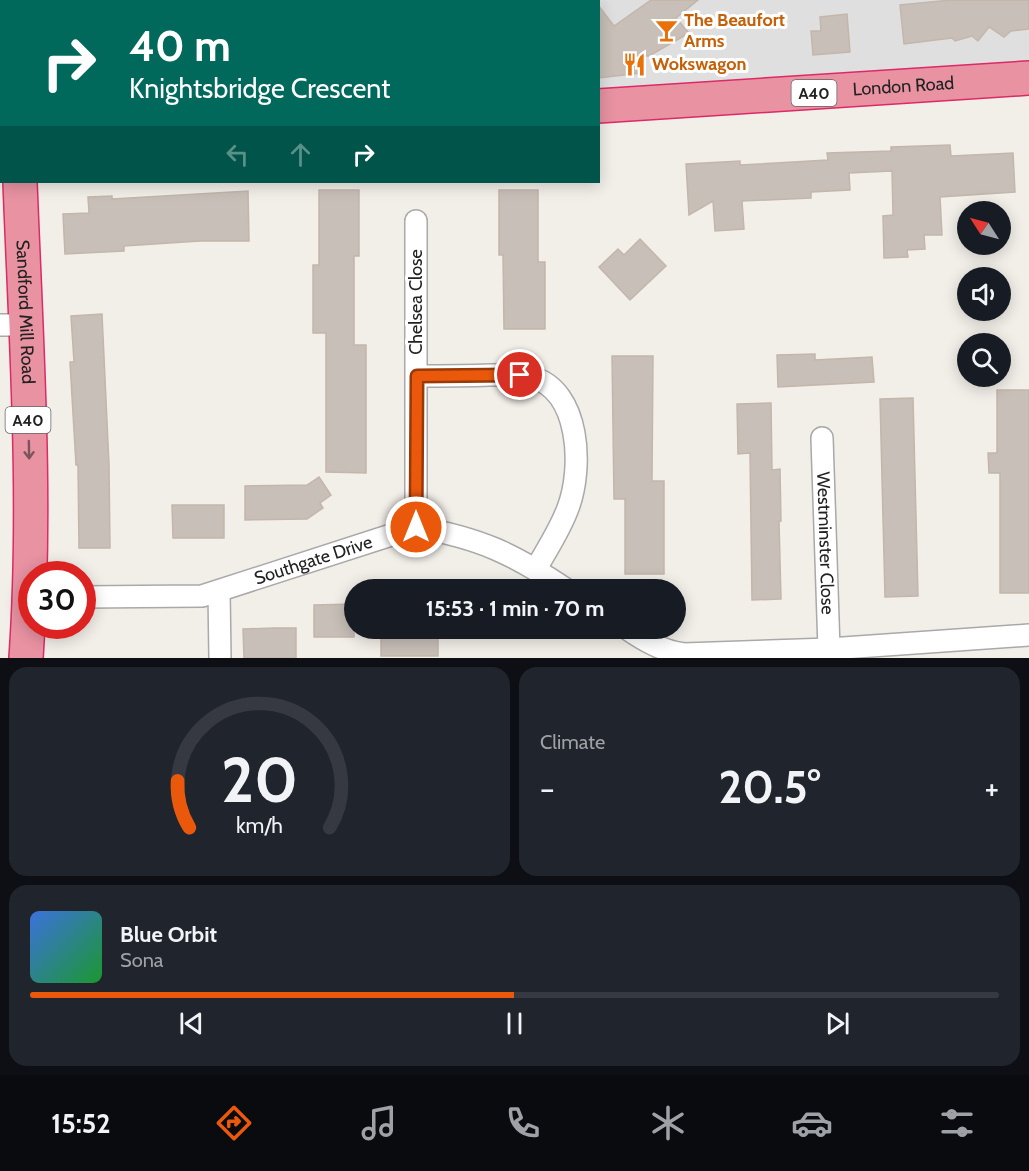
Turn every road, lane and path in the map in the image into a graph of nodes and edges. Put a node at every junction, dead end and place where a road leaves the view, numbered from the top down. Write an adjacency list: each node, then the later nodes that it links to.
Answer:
1 (1029, 78): 2 (highway, London Road / A40)
2 (600, 106)
3 (20, 183): 5 (highway, Sandford Mill Road / A40)
4 (416, 221): 6 (street, Chelsea Close)
5 (13, 325): 9 (highway, Sandford Mill Road / A40, one-way to 9)
6 (417, 376): 8 (street, Chelsea Close); 10 (street)
7 (822, 438): 17 (street, Westminster Close)
8 (416, 527): 10 (street, Southgate Drive); 12 (street, Southgate Drive)
9 (29, 561)
10 (536, 569): 11 (street, Southgate Drive)
11 (551, 579)
12 (219, 591): 13 (street, Southgate Drive); 19 (street)
13 (96, 597)
14 (1029, 635): 17 (street)
15 (28, 639): 18 (highway, Sandford Mill Road / A40)
16 (644, 639): 17 (street)
17 (829, 649)
18 (26, 658)
19 (220, 658)

